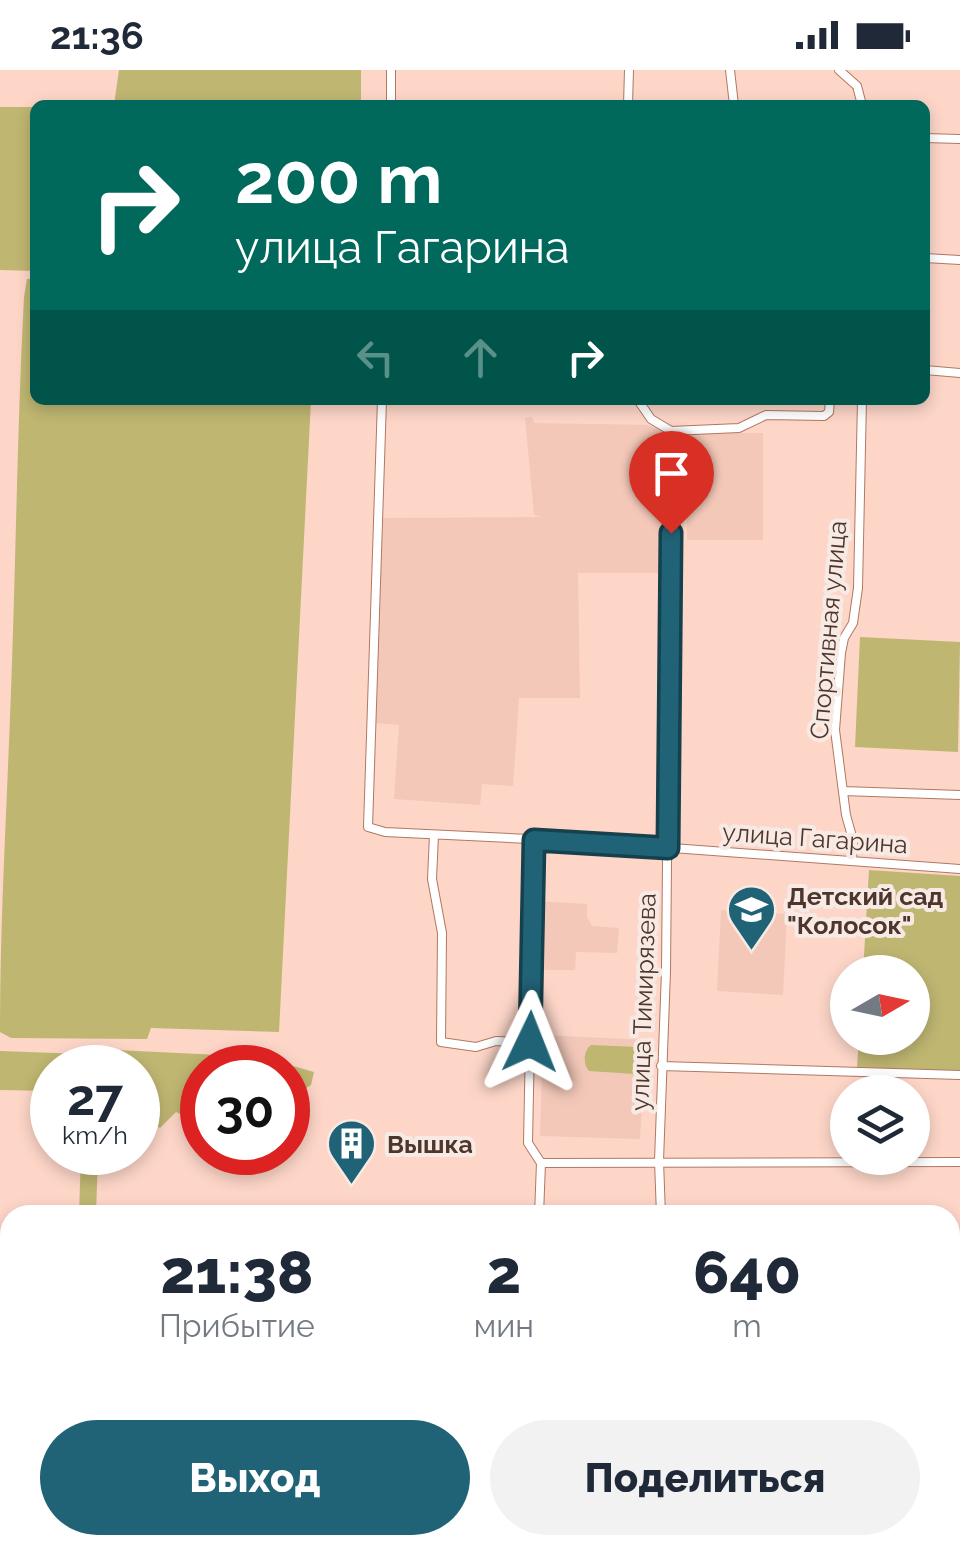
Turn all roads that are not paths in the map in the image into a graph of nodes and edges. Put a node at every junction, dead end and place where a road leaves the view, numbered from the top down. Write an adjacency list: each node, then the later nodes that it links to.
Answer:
1 (391, 70): 5 (street)
2 (628, 70): 6 (street)
3 (730, 70): 7 (street)
4 (839, 70): 8 (street)
5 (390, 100)
6 (628, 100)
7 (733, 100)
8 (861, 100)
9 (930, 138): 10 (street)
10 (960, 139)
11 (930, 258): 12 (street)
12 (960, 260)
13 (930, 370): 14 (street)
14 (960, 373)
15 (382, 405): 22 (street, улица Гагарина)
16 (642, 405): 19 (street)
17 (830, 405): 19 (street)
18 (862, 405): 20 (street, Спортивная улица)
19 (671, 431): 24 (street, улица Тимирязева)
20 (843, 790): 21 (street, улица Гагарина); 25 (street, Спортивная улица)
21 (960, 795)
22 (434, 835): 23 (street, улица Гагарина); 27 (street)
23 (534, 840): 24 (street, улица Гагарина); 27 (street)
24 (668, 848): 25 (street, улица Гагарина); 28 (street, улица Тимирязева)
25 (852, 861): 26 (street, улица Гагарина)
26 (960, 869)
27 (530, 1042): 31 (street)
28 (662, 1066): 29 (street); 30 (street, улица Тимирязева)
29 (960, 1075)
30 (659, 1161): 31 (street); 32 (street); 34 (street, улица Тимирязева)
31 (541, 1162): 33 (street)
32 (960, 1162)
33 (539, 1205)
34 (661, 1205)

